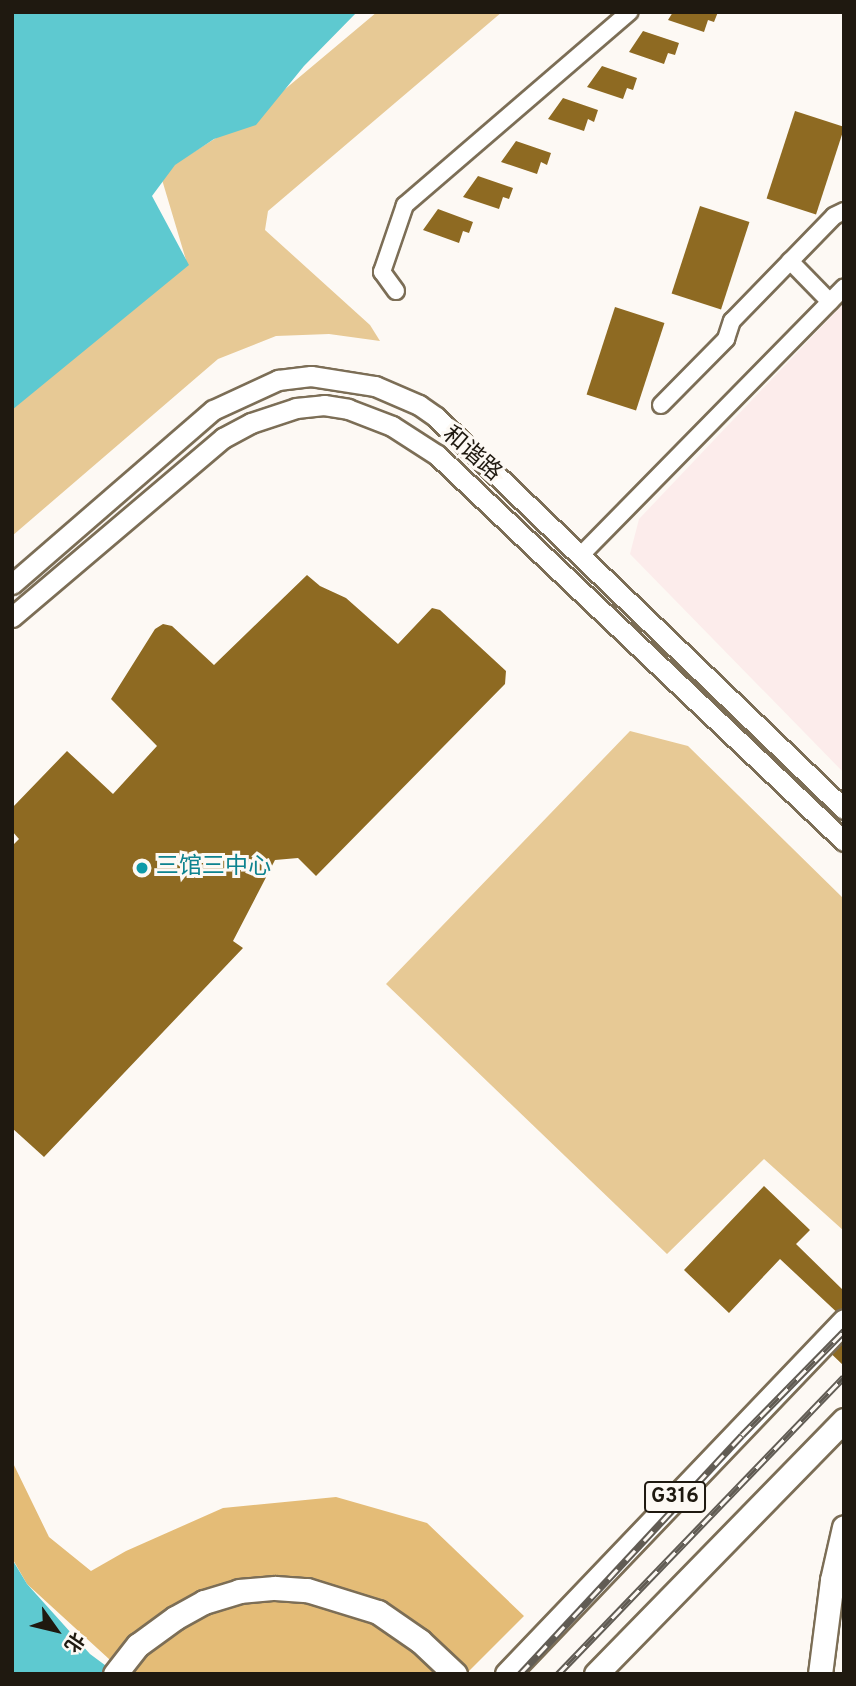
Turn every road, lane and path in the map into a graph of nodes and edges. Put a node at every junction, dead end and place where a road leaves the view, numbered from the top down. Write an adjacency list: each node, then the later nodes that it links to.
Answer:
1 (629, 12): 5 (street)
2 (844, 211): 3 (street)
3 (790, 261): 6 (street); 7 (street)
4 (844, 287): 6 (street)
5 (396, 291)
6 (830, 302): 8 (street)
7 (661, 405)
8 (581, 555): 9 (main road, 和谐路); 11 (main road, 和谐路)
9 (12, 584)
10 (12, 617): 12 (main road, 和谐路)
11 (844, 808)
12 (844, 841)
13 (844, 1321): 20 (highway, G316)
14 (844, 1420): 21 (highway, G316)
15 (844, 1527): 22 (highway)
16 (115, 1674): 19 (highway)
17 (132, 1674): 18 (highway)
18 (440, 1674)
19 (455, 1674)
20 (507, 1674)
21 (596, 1674)
22 (820, 1674)

